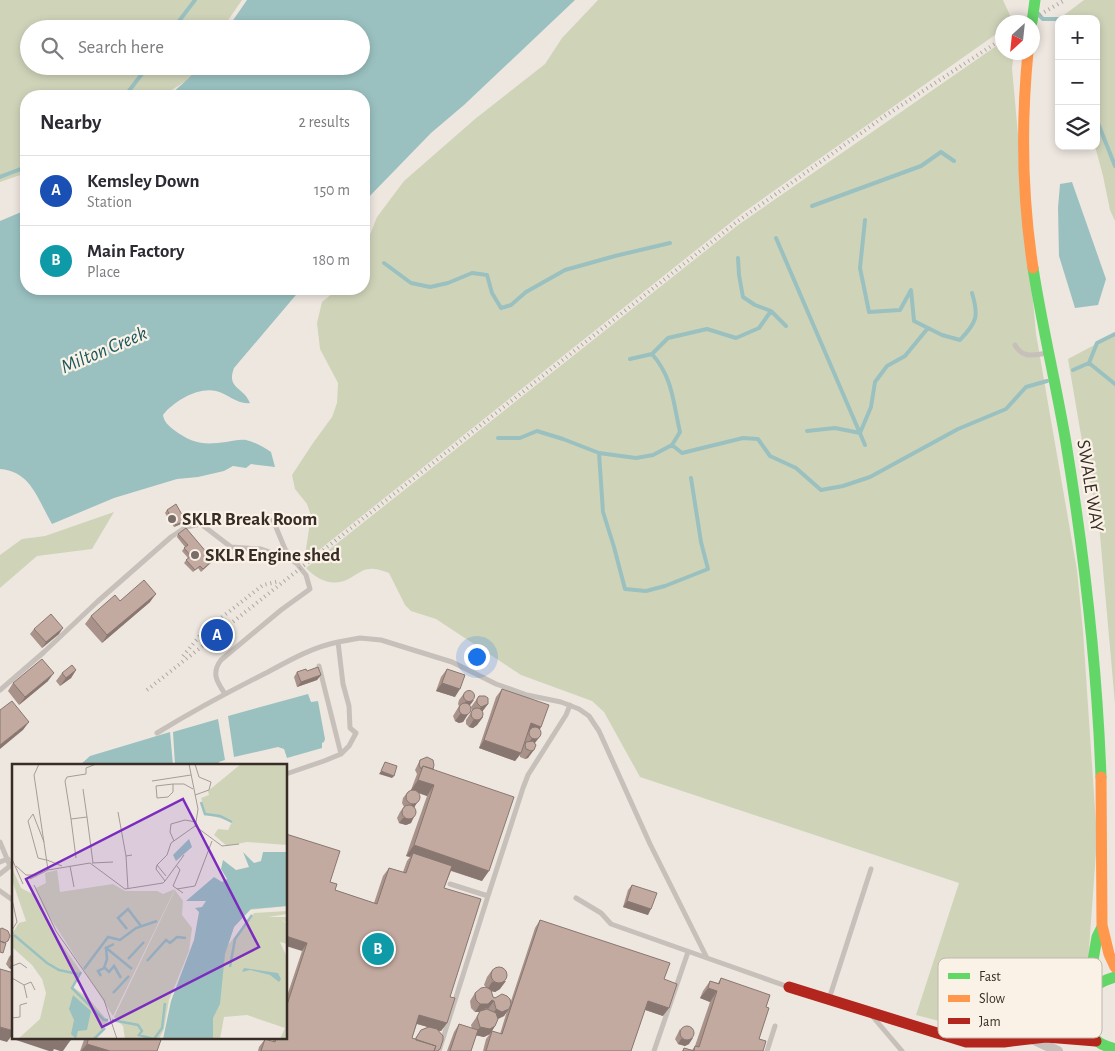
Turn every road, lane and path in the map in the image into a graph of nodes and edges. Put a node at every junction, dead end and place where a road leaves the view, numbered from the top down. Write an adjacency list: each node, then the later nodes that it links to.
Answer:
1 (1035, 0): 2 (main road, bridge)
2 (1033, 15)
3 (1027, 60): 5 (main road, SWALE WAY)
4 (1015, 345): 5 (lane)
5 (1049, 353): 27 (main road, SWALE WAY)
6 (273, 520): 7 (lane)
7 (296, 563): 10 (lane); 11 (lane)
8 (338, 642): 11 (lane); 12 (lane); 14 (lane)
9 (319, 666): 14 (lane)
10 (0, 690)
11 (224, 694): 13 (lane)
12 (570, 705): 24 (lane); 29 (lane)
13 (157, 734)
14 (341, 754): 15 (lane)
15 (288, 773)
16 (0, 842): 17 (lane)
17 (8, 859): 18 (lane); 19 (lane)
18 (0, 862)
19 (12, 865): 21 (lane)
20 (871, 869): 35 (lane)
21 (0, 874)
22 (450, 884): 24 (lane)
23 (0, 891): 26 (lane)
24 (488, 896): 47 (lane)
25 (576, 898): 28 (lane)
26 (12, 900)
27 (1102, 927): 30 (main road, SWALE WAY); 31 (main road, SWALE WAY)
28 (688, 952): 29 (lane); 48 (lane)
29 (706, 958): 34 (lane)
30 (1093, 958)
31 (1115, 967)
32 (1115, 977): 33 (main road)
33 (1102, 981)
34 (789, 987): 35 (main road)
35 (829, 999): 36 (main road)
36 (868, 1011): 38 (main road); 50 (lane)
37 (775, 1026): 49 (lane)
38 (938, 1037)
39 (942, 1038): 45 (main road)
40 (1039, 1038): 43 (main road)
41 (1058, 1038): 44 (main road)
42 (1093, 1038): 44 (main road)
43 (1032, 1039): 45 (main road); 51 (street)
44 (1096, 1041): 46 (main road)
45 (964, 1046)
46 (1115, 1049)
47 (439, 1051)
48 (654, 1051)
49 (767, 1051)
50 (902, 1051)
51 (1058, 1051)

